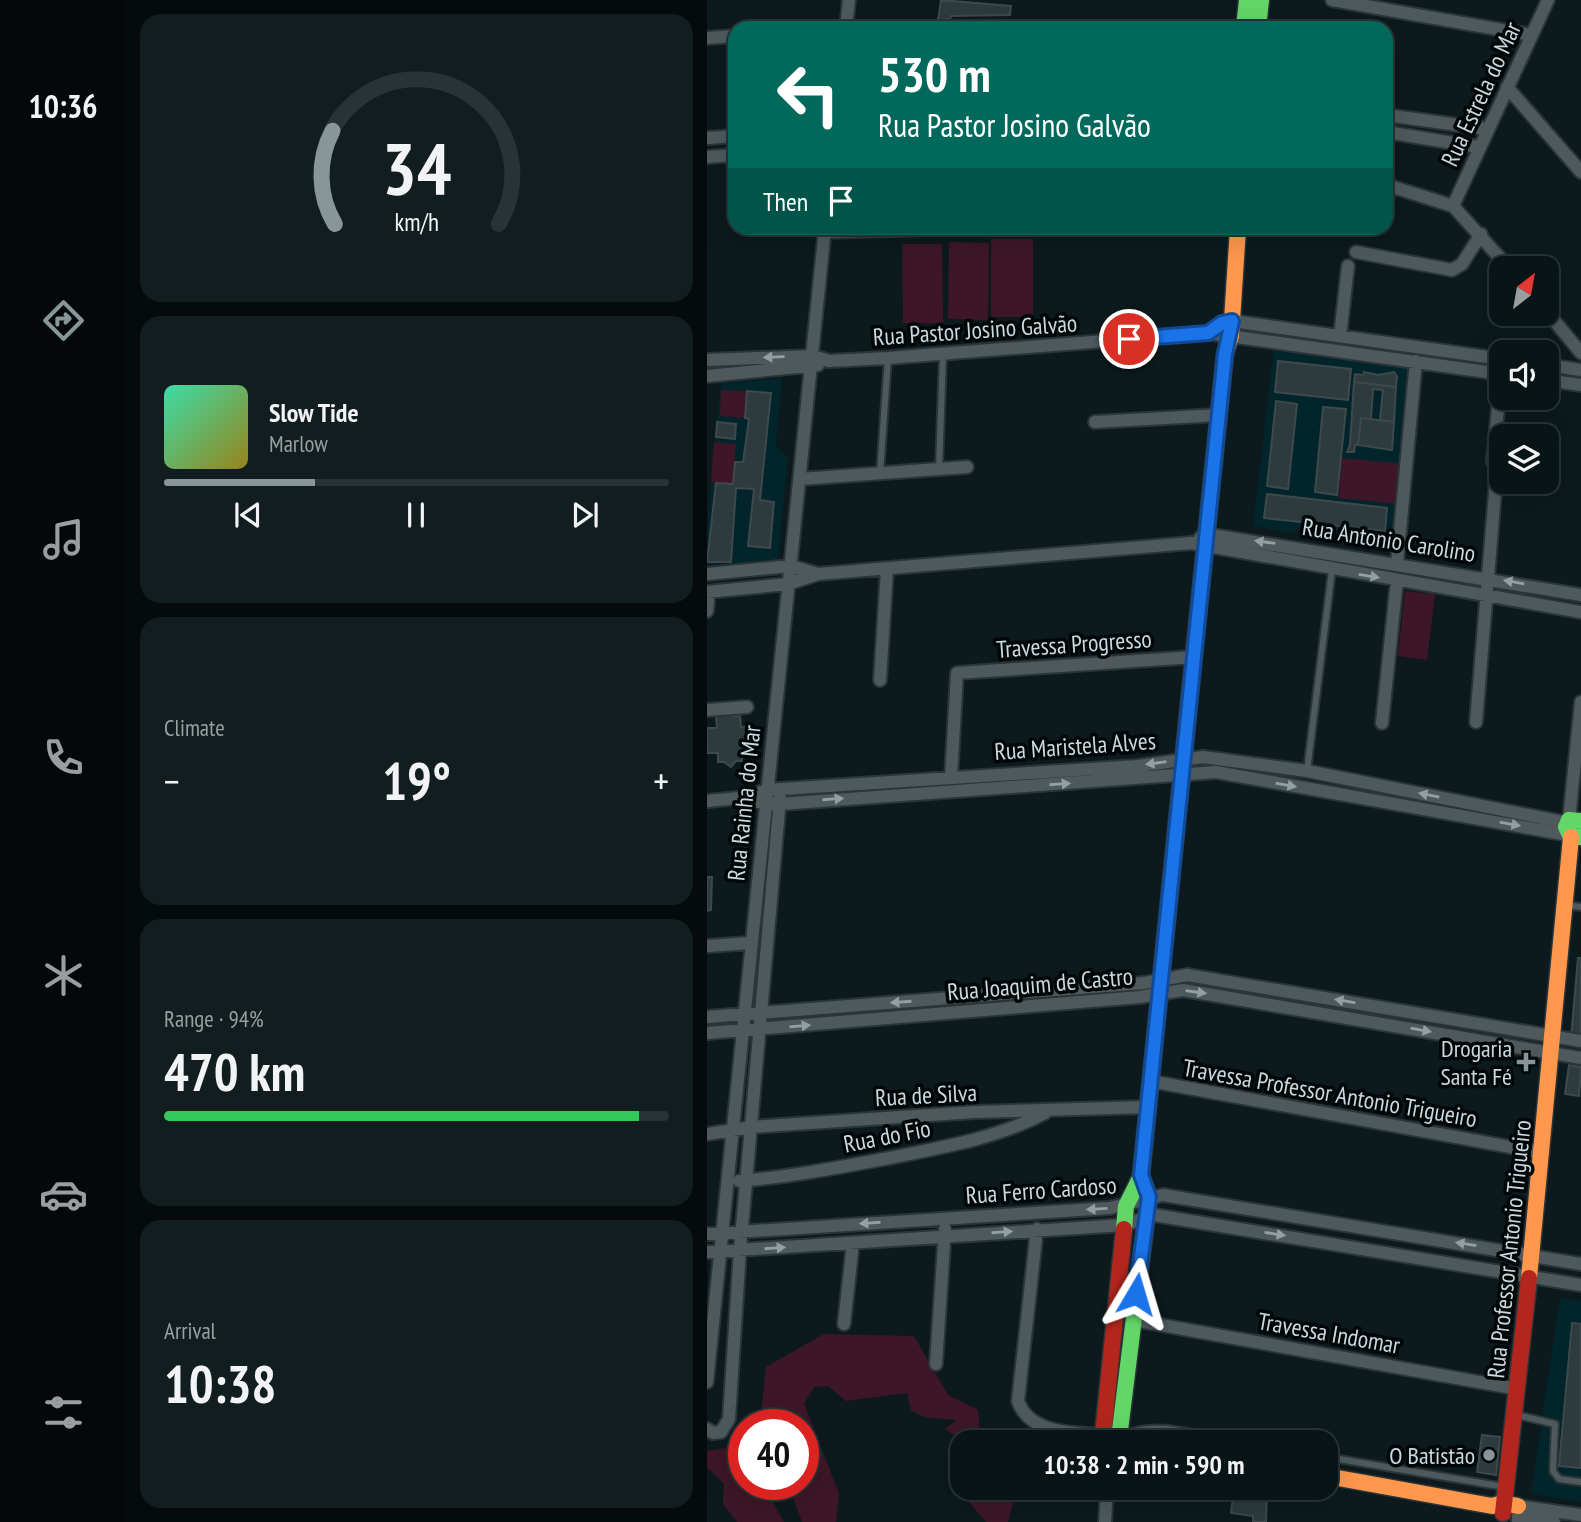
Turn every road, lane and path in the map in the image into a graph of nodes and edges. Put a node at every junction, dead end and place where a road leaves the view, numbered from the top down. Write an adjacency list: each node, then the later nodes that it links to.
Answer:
1 (849, 0): 6 (street)
2 (1247, 0): 7 (street)
3 (1261, 0): 8 (street)
4 (1332, 0): 9 (street)
5 (1548, 0): 9 (street, Rua Estrela do Mar)
6 (847, 21)
7 (1245, 21)
8 (1259, 21)
9 (1531, 35): 12 (street, Rua Estrela do Mar)
10 (728, 36): 11 (street)
11 (707, 38)
12 (1507, 87): 14 (street, Rua Estrela do Mar); 21 (street)
13 (1393, 116): 14 (street)
14 (1487, 129): 18 (street, Rua Estrela do Mar)
15 (1393, 133): 18 (street)
16 (728, 136): 17 (street)
17 (707, 138)
18 (1478, 147): 23 (street, Rua Estrela do Mar)
19 (728, 156): 20 (street)
20 (707, 157)
21 (1581, 172)
22 (1393, 187): 23 (street)
23 (1453, 206): 24 (street)
24 (1481, 234): 28 (street); 29 (street)
25 (824, 235): 40 (street, Rua Rainha do Mar)
26 (1227, 235): 32 (street)
27 (1237, 235): 32 (street)
28 (1356, 252)
29 (1499, 256)
30 (1348, 266): 33 (street)
31 (1559, 326): 34 (street)
32 (1223, 329): 33 (street, Rua Pastor Josino Galvão); 35 (street, Rua Pastor Josino Galvão); 39 (street, Rua Pastor Josino Galvão); 47 (street)
33 (1340, 336): 36 (street, Rua Pastor Josino Galvão)
34 (1581, 353)
35 (943, 354): 37 (street, Rua Pastor Josino Galvão); 50 (lane)
36 (1489, 357)
37 (888, 358): 40 (street, Rua Pastor Josino Galvão); 51 (lane)
38 (707, 360): 40 (street, Rua Pastor Josino Galvão, one-way to 38)
39 (1416, 361): 43 (street, Rua Pastor Josino Galvão); 56 (street)
40 (813, 362): 44 (street, Rua Pastor Josino Galvão); 52 (street, Rua Rainha do Mar)
41 (1559, 367): 42 (street)
42 (1581, 370)
43 (1489, 372)
44 (707, 376)
45 (1559, 382): 46 (street)
46 (1581, 385)
47 (1218, 415): 48 (street); 54 (street)
48 (1095, 422)
49 (967, 467): 50 (street)
50 (939, 469): 51 (street)
51 (880, 473): 52 (street)
52 (800, 479): 58 (street, Rua Rainha do Mar)
53 (1495, 494): 63 (street)
54 (1201, 542): 55 (street, Rua Antonio Carolino, one-way to 54); 57 (street, Rua Antonio Carolino); 59 (street, Rua Antonio Carolino); 71 (street)
55 (1308, 548): 56 (street, Rua Antonio Carolino); 57 (street)
56 (1397, 563): 63 (street, Rua Antonio Carolino)
57 (1307, 565): 60 (street, Rua Antonio Carolino)
58 (791, 566): 61 (street, Rua Antonio Carolino); 62 (street, Rua Antonio Carolino); 65 (street, Rua Rainha do Mar)
59 (887, 569): 62 (street, Rua Antonio Carolino); 72 (street)
60 (1332, 570): 64 (street, Rua Antonio Carolino, one-way to 64); 79 (lane)
61 (707, 574)
62 (818, 574): 65 (street, Rua Antonio Carolino)
63 (1489, 578): 67 (street, Rua Antonio Carolino, one-way to 63); 68 (street)
64 (1397, 580): 68 (street, Rua Antonio Carolino); 77 (street)
65 (789, 584): 66 (street, Rua Antonio Carolino); 82 (street, Rua Rainha do Mar)
66 (708, 592): 69 (street)
67 (1581, 594)
68 (1488, 596): 70 (street, Rua Antonio Carolino); 76 (street)
69 (707, 611)
70 (1581, 612)
71 (1193, 657): 78 (street); 80 (street, Travessa Progresso)
72 (880, 680)
73 (1581, 702): 87 (street, Rua Professor Antonio Trigueiro)
74 (747, 707): 75 (street)
75 (707, 710)
76 (1476, 722)
77 (1382, 723)
78 (1182, 767): 79 (street, Rua Maristela Alves); 80 (street, Rua Maristela Alves, one-way to 80); 86 (street, Rua Maristela Alves, one-way to 78); 87 (street, Rua Maristela Alves, one-way to 87); 91 (street)
79 (1307, 771): 87 (street, Rua Maristela Alves, one-way to 79)
80 (951, 778): 81 (street, Rua Maristela Alves)
81 (781, 789): 82 (street, Rua Maristela Alves); 86 (street, Rua Rainha do Mar)
82 (766, 790): 83 (street, Rua Maristela Alves); 85 (street, Rua Rainha do Mar)
83 (749, 797): 84 (street, Rua Maristela Alves); 85 (street, Rua Maristela Alves)
84 (707, 801)
85 (765, 804): 86 (street, Rua Maristela Alves); 89 (street, Rua Rainha do Mar)
86 (780, 804): 92 (street, Rua Rainha do Mar)
87 (1576, 829): 88 (street, Rua Professor Antonio Trigueiro)
88 (1570, 901): 99 (street, Rua Professor Antonio Trigueiro)
89 (750, 943): 90 (street); 93 (street, Rua Rainha do Mar)
90 (707, 946)
91 (1160, 987): 92 (street, Rua Joaquim de Castro, one-way to 92); 95 (street, Rua Joaquim de Castro, one-way to 91); 99 (street, Rua Joaquim de Castro); 101 (street)
92 (761, 1013): 93 (street, Rua Joaquim de Castro); 95 (street, Rua Rainha do Mar)
93 (746, 1015): 94 (street, Rua Joaquim de Castro); 96 (street, Rua Rainha do Mar)
94 (707, 1017)
95 (759, 1030): 96 (street, Rua Joaquim de Castro); 104 (street, Rua Rainha do Mar)
96 (744, 1031): 97 (street, Rua Joaquim de Castro); 105 (street, Rua Rainha do Mar)
97 (707, 1033)
98 (1581, 1041): 99 (street, Rua Joaquim de Castro)
99 (1552, 1044): 100 (street, Rua Joaquim de Castro); 107 (street, Rua Professor Antonio Trigueiro)
100 (1581, 1058)
101 (1150, 1081): 102 (street); 107 (street, Travessa Professor Antonio Trigueiro)
102 (1147, 1107): 103 (street, Rua de Silva); 108 (street)
103 (1048, 1111): 104 (street, Rua de Silva); 109 (street, Rua do Fio)
104 (751, 1127): 105 (street, Rua de Silva); 109 (street, Rua Rainha do Mar)
105 (730, 1132): 106 (street, Rua de Silva); 110 (street, Rua Rainha do Mar)
106 (707, 1134)
107 (1543, 1153): 129 (street, Rua Professor Antonio Trigueiro)
108 (1141, 1175): 111 (street); 113 (street)
109 (746, 1180): 110 (street, Rua do Fio); 121 (street, Rua Rainha do Mar)
110 (729, 1181): 122 (street, Rua Rainha do Mar)
111 (1149, 1197): 112 (street, Rua Ferro Cardoso); 113 (street, Rua Ferro Cardoso); 115 (street)
112 (1205, 1202): 114 (street, Rua Ferro Cardoso); 117 (street)
113 (1126, 1206): 116 (street, Rua Ferro Cardoso, one-way to 116); 118 (street)
114 (1250, 1209): 120 (street); 129 (street, Rua Ferro Cardoso, one-way to 114)
115 (1146, 1216): 117 (street, Rua Ferro Cardoso); 118 (street, Rua Ferro Cardoso); 133 (street)
116 (946, 1218): 121 (street, Rua Ferro Cardoso, one-way to 121); 124 (street)
117 (1202, 1222): 120 (street, Rua Ferro Cardoso)
118 (1124, 1225): 119 (street, Rua Ferro Cardoso); 142 (street)
119 (1037, 1229): 124 (street, Rua Ferro Cardoso, one-way to 119); 141 (street)
120 (1248, 1230): 131 (street, Rua Ferro Cardoso, one-way to 131)
121 (743, 1232): 122 (street, Rua Ferro Cardoso); 126 (street, Rua Rainha do Mar)
122 (724, 1233): 123 (street, Rua Ferro Cardoso); 127 (street, Rua Rainha do Mar)
123 (707, 1234)
124 (945, 1236): 125 (street, Rua Ferro Cardoso); 136 (street)
125 (853, 1242): 126 (street, Rua Ferro Cardoso, one-way to 125); 134 (street)
126 (740, 1250): 127 (street, Rua Ferro Cardoso); 140 (street, Rua Rainha do Mar)
127 (722, 1251): 128 (street, Rua Ferro Cardoso); 135 (street, Rua Rainha do Mar)
128 (707, 1252)
129 (1531, 1255): 130 (street, Rua Ferro Cardoso); 131 (street, Rua Professor Antonio Trigueiro)
130 (1581, 1264)
131 (1530, 1277): 132 (street, Rua Ferro Cardoso); 138 (street, Rua Professor Antonio Trigueiro)
132 (1581, 1286)
133 (1133, 1320): 138 (street, Travessa Indomar); 143 (street)
134 (844, 1324)
135 (708, 1357): 137 (street, Rua Rainha do Mar)
136 (936, 1364)
137 (707, 1382)
138 (1518, 1389): 139 (street, Rua Professor Antonio Trigueiro)
139 (1515, 1415): 148 (lane); 150 (street, Rua Professor Antonio Trigueiro)
140 (707, 1429)
141 (1063, 1430)
142 (1112, 1430)
143 (1113, 1430)
144 (1132, 1430): 145 (lane)
145 (1165, 1430)
146 (1338, 1460): 150 (lane)
147 (1338, 1478): 150 (street)
148 (1581, 1482)
149 (1106, 1500): 152 (street)
150 (1508, 1509): 151 (street); 153 (street)
151 (1581, 1515)
152 (1105, 1522)
153 (1554, 1522)

